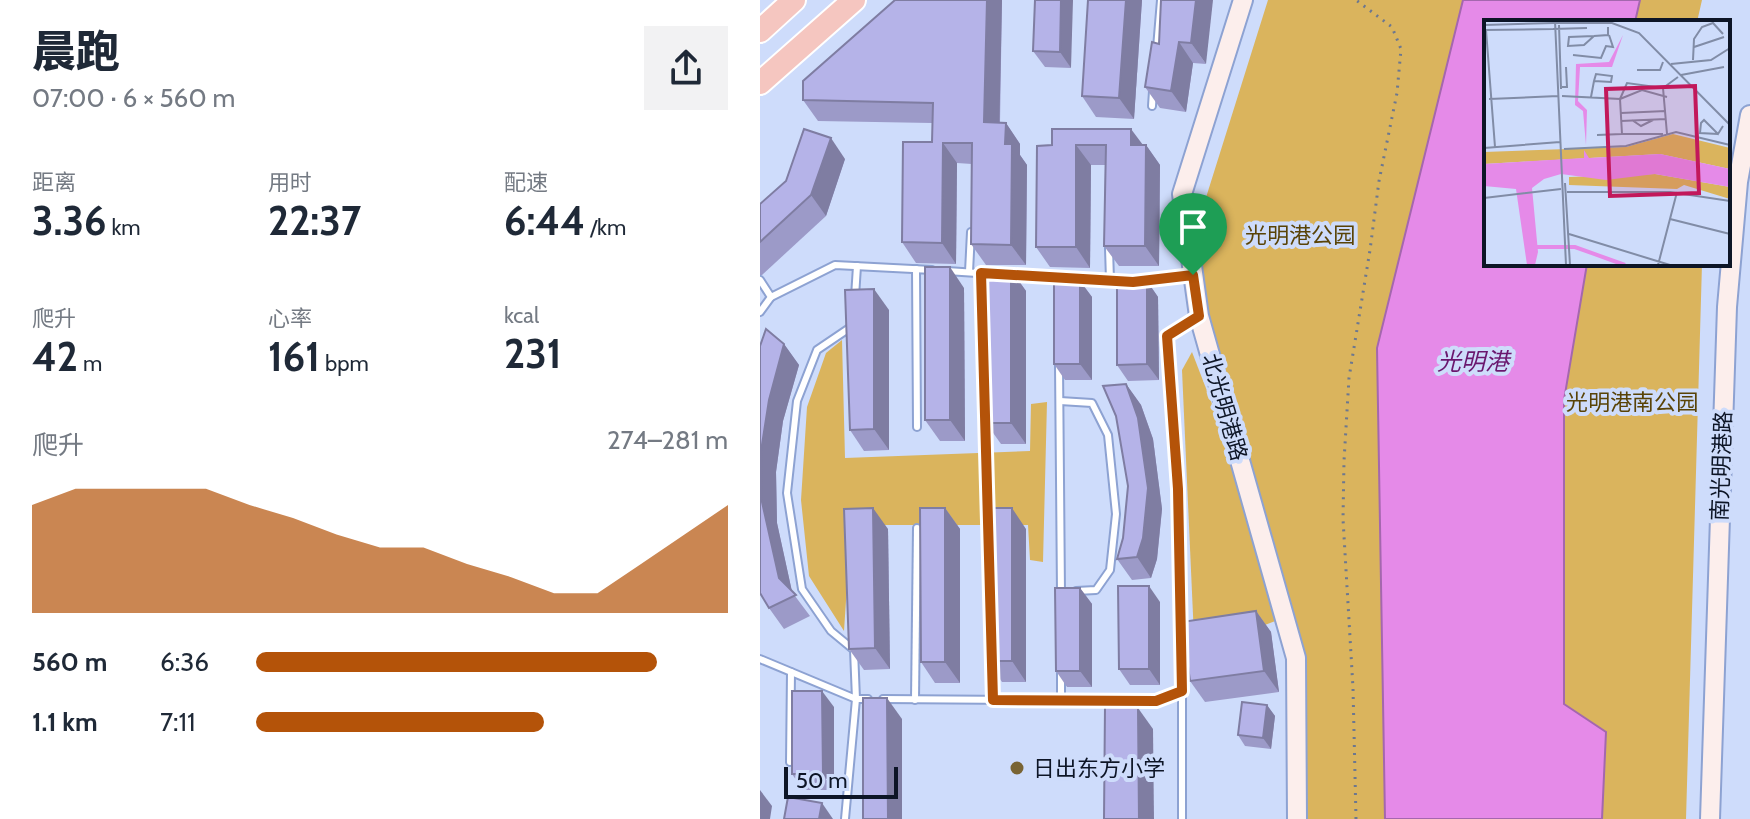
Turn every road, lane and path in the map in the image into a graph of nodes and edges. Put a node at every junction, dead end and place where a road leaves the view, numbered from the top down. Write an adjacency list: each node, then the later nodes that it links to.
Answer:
1 (794, 0): 6 (highway)
2 (854, 0): 9 (highway)
3 (1161, 0): 7 (lane)
4 (1243, 0): 20 (street, 北光明港路)
5 (1356, 0): 50 (path)
6 (760, 31)
7 (1156, 61)
8 (1154, 76): 10 (lane)
9 (760, 83)
10 (1152, 106)
11 (1750, 115): 12 (street, 南光明港路)
12 (1744, 184): 13 (street, 南光明港路)
13 (1743, 208): 51 (street, 南光明港路)
14 (972, 229): 18 (lane)
15 (1109, 234): 23 (lane)
16 (857, 266): 17 (lane); 25 (lane); 26 (lane)
17 (916, 269): 18 (lane); 32 (lane)
18 (969, 272): 19 (lane)
19 (981, 273): 21 (lane); 33 (lane)
20 (1193, 275): 23 (lane); 28 (street, 北光明港路)
21 (1059, 277): 23 (lane); 24 (lane)
22 (760, 280): 25 (lane)
23 (1110, 280)
24 (1059, 293)
25 (771, 297): 27 (lane)
26 (854, 311)
27 (760, 312)
28 (1199, 316): 41 (lane); 49 (street, 北光明港路)
29 (853, 326): 42 (lane)
30 (1059, 354): 31 (lane)
31 (1060, 401): 35 (lane); 35 (lane)
32 (917, 427)
33 (988, 526)
34 (917, 528): 43 (lane)
35 (1061, 593): 36 (lane)
36 (1061, 608)
37 (991, 653): 44 (lane)
38 (760, 659): 40 (lane)
39 (1061, 670): 45 (lane)
40 (791, 672): 42 (lane); 46 (lane)
41 (1182, 691): 45 (lane); 48 (lane)
42 (856, 699): 43 (lane); 47 (lane)
43 (915, 700): 44 (lane)
44 (993, 700): 45 (lane)
45 (1061, 700)
46 (790, 762)
47 (845, 819)
48 (1182, 819)
49 (1297, 819)
50 (1356, 819)
51 (1710, 819)

